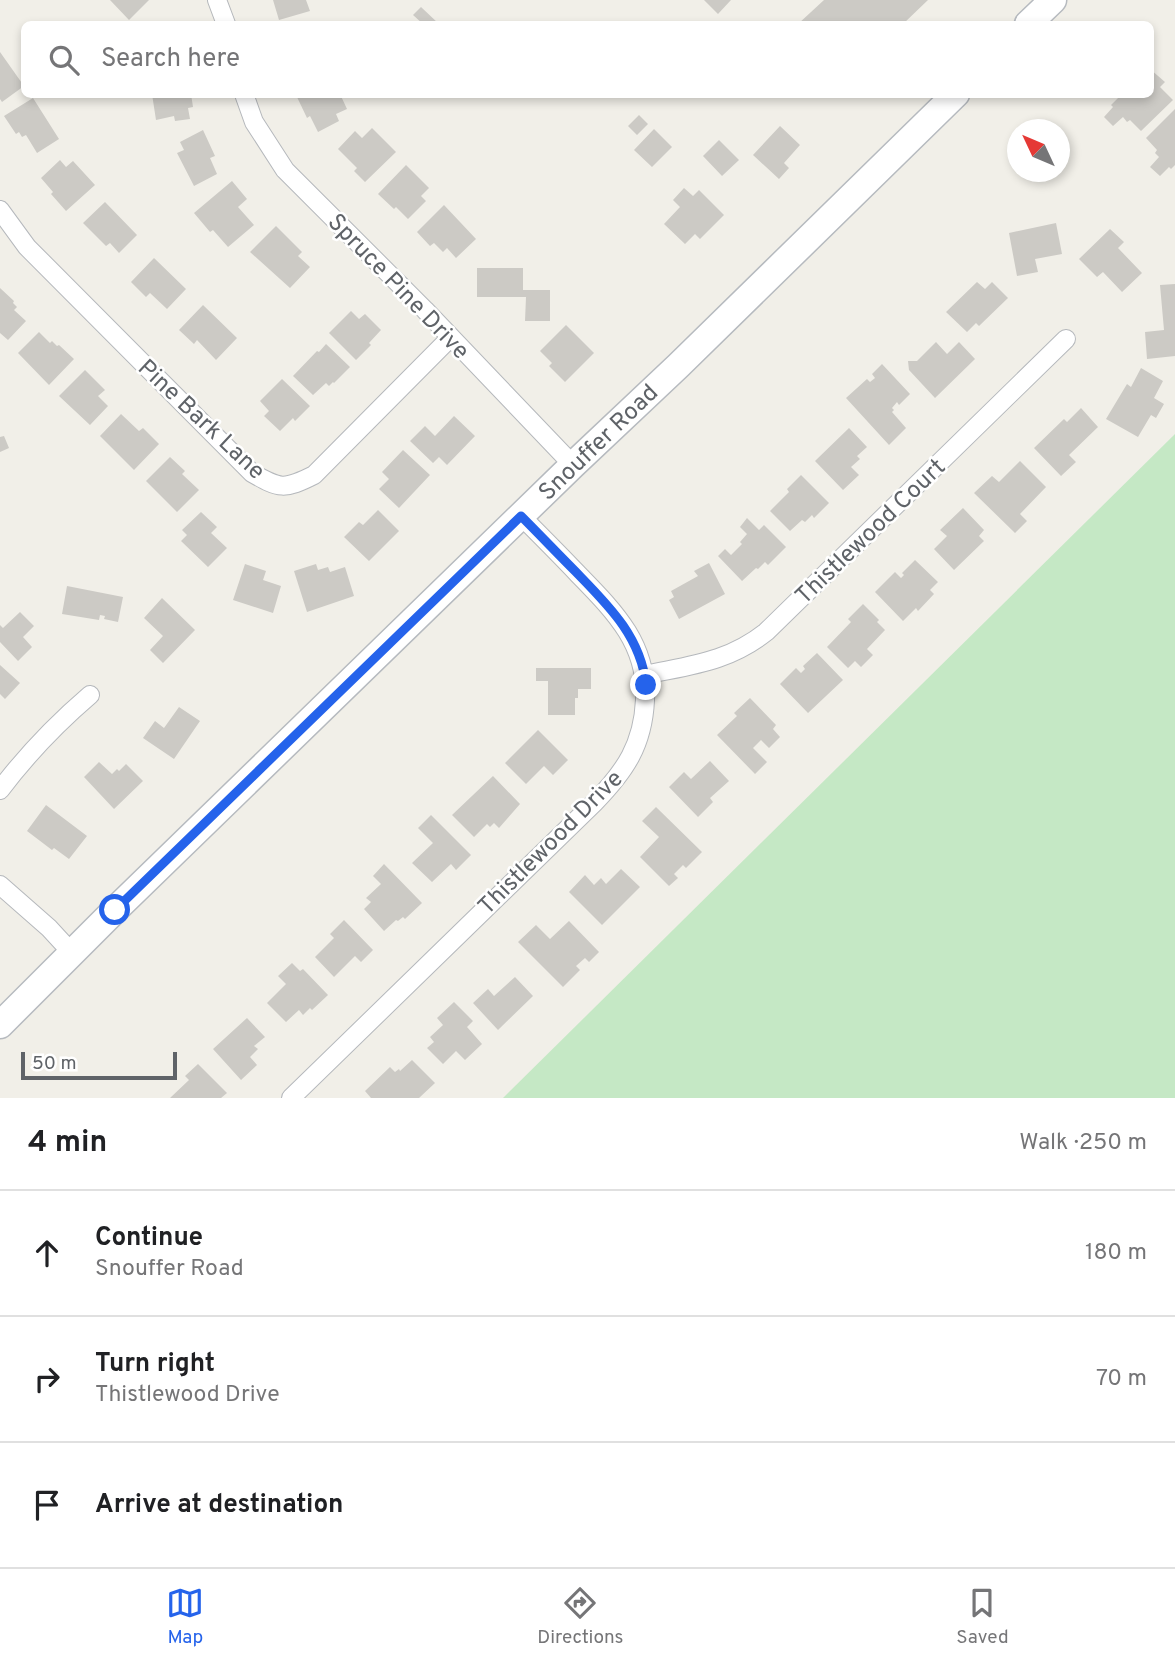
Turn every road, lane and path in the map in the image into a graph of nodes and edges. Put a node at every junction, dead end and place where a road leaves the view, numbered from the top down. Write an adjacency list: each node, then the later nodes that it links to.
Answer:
1 (217, 0): 3 (street)
2 (1053, 0): 4 (main road)
3 (225, 21)
4 (1031, 21)
5 (245, 98): 8 (street, Spruce Pine Drive)
6 (952, 98): 10 (main road, Snouffer Road)
7 (0, 210): 8 (street, Pine Bark Lane)
8 (450, 338): 10 (street, Spruce Pine Drive)
9 (1066, 339): 12 (street, Thistlewood Court)
10 (573, 465): 11 (main road, Snouffer Road)
11 (521, 516): 12 (street, Thistlewood Drive); 16 (main road, Snouffer Road)
12 (645, 675): 18 (street, Thistlewood Drive)
13 (90, 695): 14 (street)
14 (0, 790)
15 (0, 885): 16 (street)
16 (72, 953): 17 (main road, Snouffer Road)
17 (0, 1025)
18 (291, 1098)

